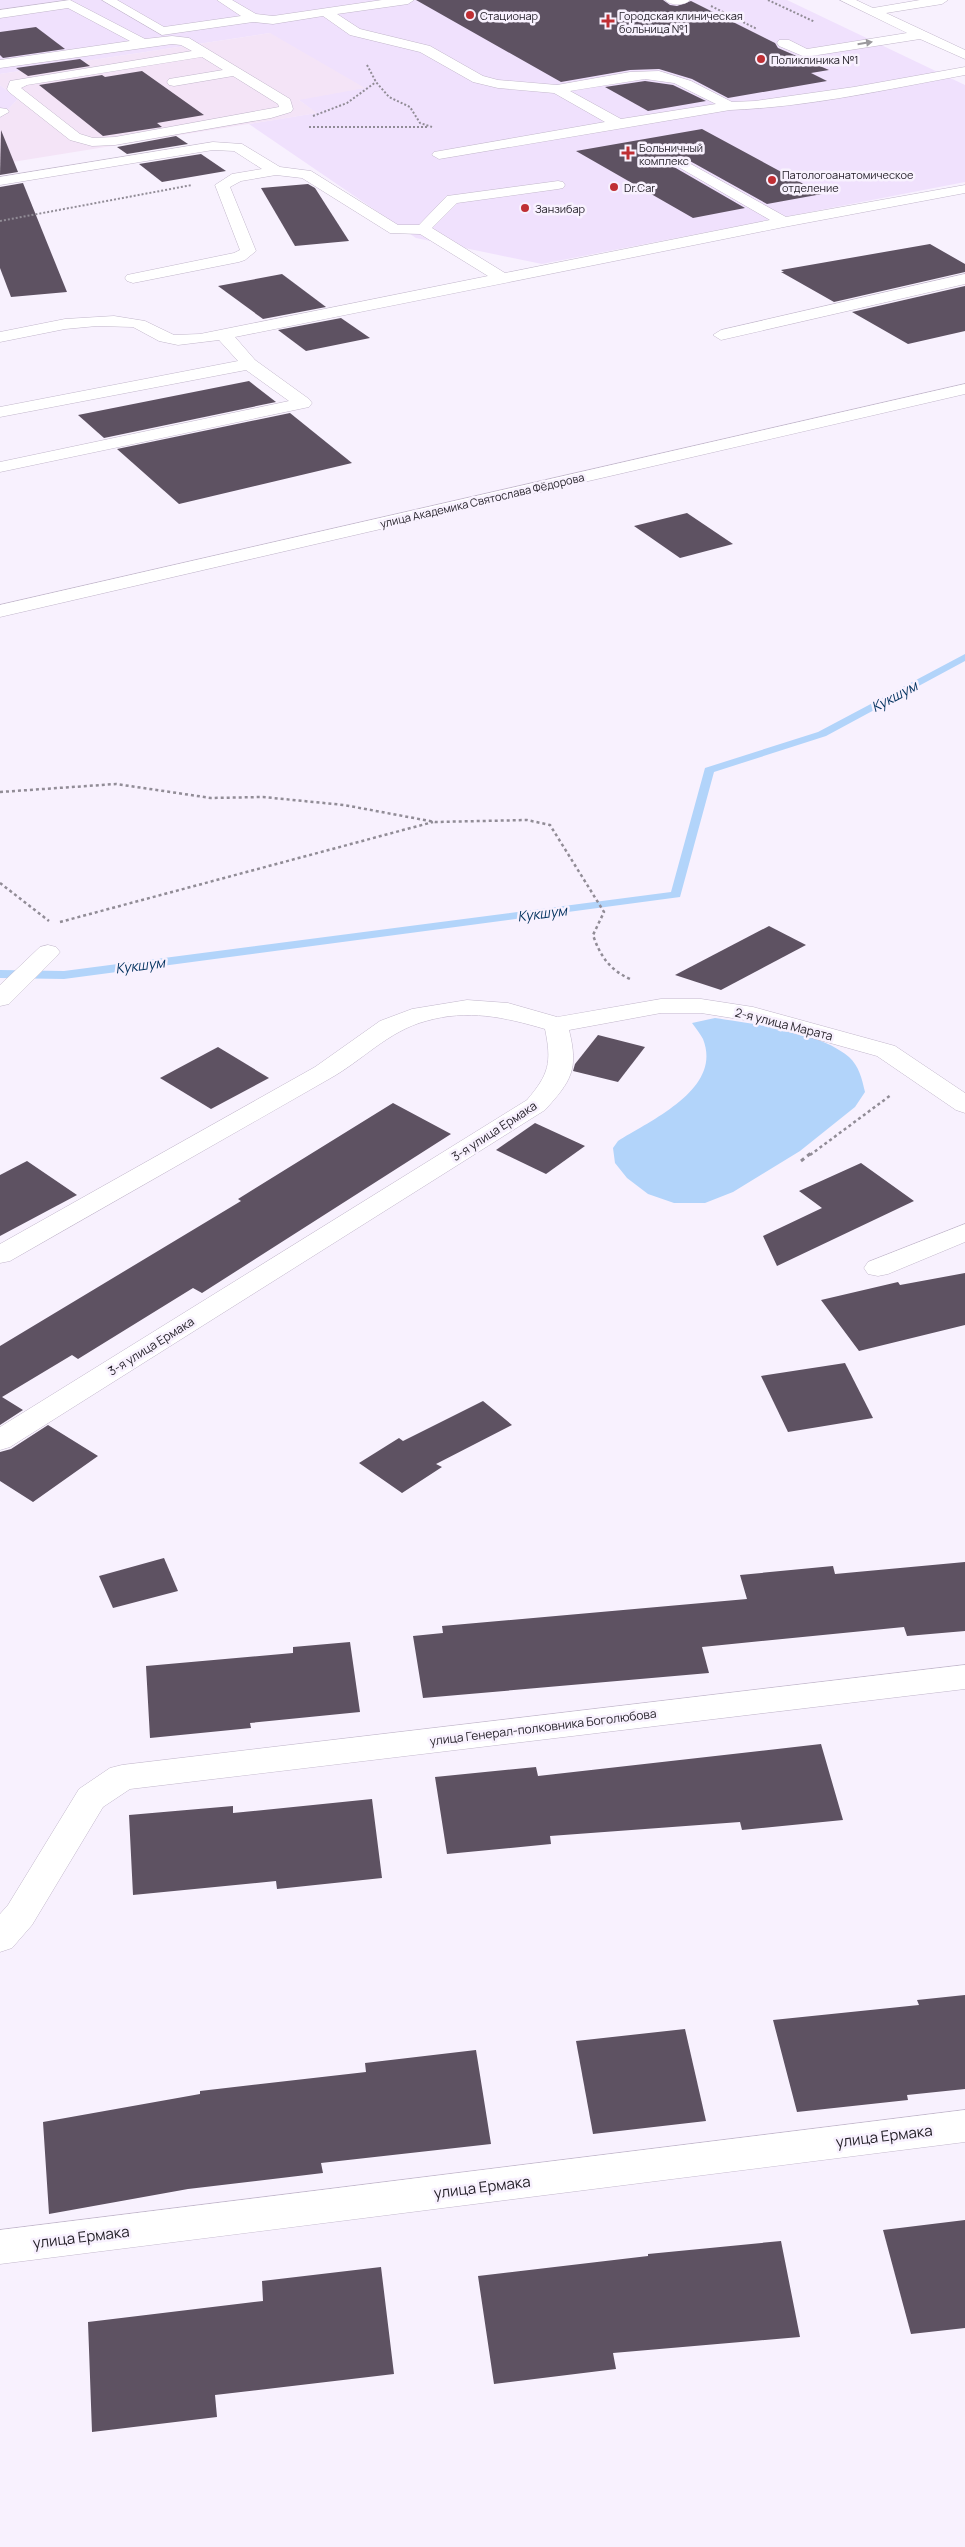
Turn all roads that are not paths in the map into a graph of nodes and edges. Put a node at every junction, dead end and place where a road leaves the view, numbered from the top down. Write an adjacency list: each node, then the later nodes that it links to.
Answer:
1 (104, 0): 9 (street)
2 (108, 0): 13 (street)
3 (223, 0): 13 (street)
4 (408, 0): 11 (street)
5 (671, 0): 6 (street)
6 (684, 0)
7 (846, 0): 10 (street)
8 (942, 0): 10 (street)
9 (67, 2): 12 (street); 18 (street)
10 (872, 12): 14 (street)
11 (327, 13): 13 (street); 25 (street)
12 (0, 14)
13 (253, 18)
14 (899, 24): 15 (street); 16 (street)
15 (873, 28)
16 (921, 34): 17 (street, one-way to 16); 20 (street)
17 (821, 37)
18 (143, 43): 19 (street); 21 (street)
19 (205, 53): 23 (street); 28 (street)
20 (965, 55)
21 (0, 64)
22 (965, 71): 26 (street)
23 (236, 72): 24 (street); 28 (street)
24 (174, 82)
25 (557, 89): 26 (street); 27 (street)
26 (730, 106): 27 (street)
27 (619, 124): 29 (street)
28 (81, 140): 30 (street)
29 (439, 155)
30 (112, 162): 32 (street); 33 (street)
31 (680, 162): 36 (street)
32 (276, 171): 37 (street); 38 (street)
33 (0, 181)
34 (558, 185): 37 (street)
35 (965, 190): 36 (street)
36 (784, 222): 39 (street)
37 (423, 229): 39 (street)
38 (133, 278)
39 (502, 278): 41 (street)
40 (965, 279): 42 (street)
41 (224, 335): 43 (street); 44 (street)
42 (721, 335)
43 (0, 337)
44 (249, 364): 47 (street); 49 (street)
45 (965, 389): 50 (street, улица Академика Святослава Фёдорова)
46 (7, 395): 47 (street)
47 (21, 408): 48 (street)
48 (0, 412)
49 (0, 467)
50 (0, 611)
51 (48, 952): 52 (street)
52 (5, 994)
53 (556, 1025): 54 (street, 2-я улица Марата); 56 (street); 58 (street, 3-я улица Ермака)
54 (965, 1105)
55 (965, 1232): 57 (street)
56 (0, 1255)
57 (878, 1268)
58 (0, 1440)
59 (965, 1677): 60 (street, улица Генерал-полковника Боголюбова)
60 (0, 1938)
61 (965, 2126): 62 (street, улица Ермака)
62 (0, 2247)

